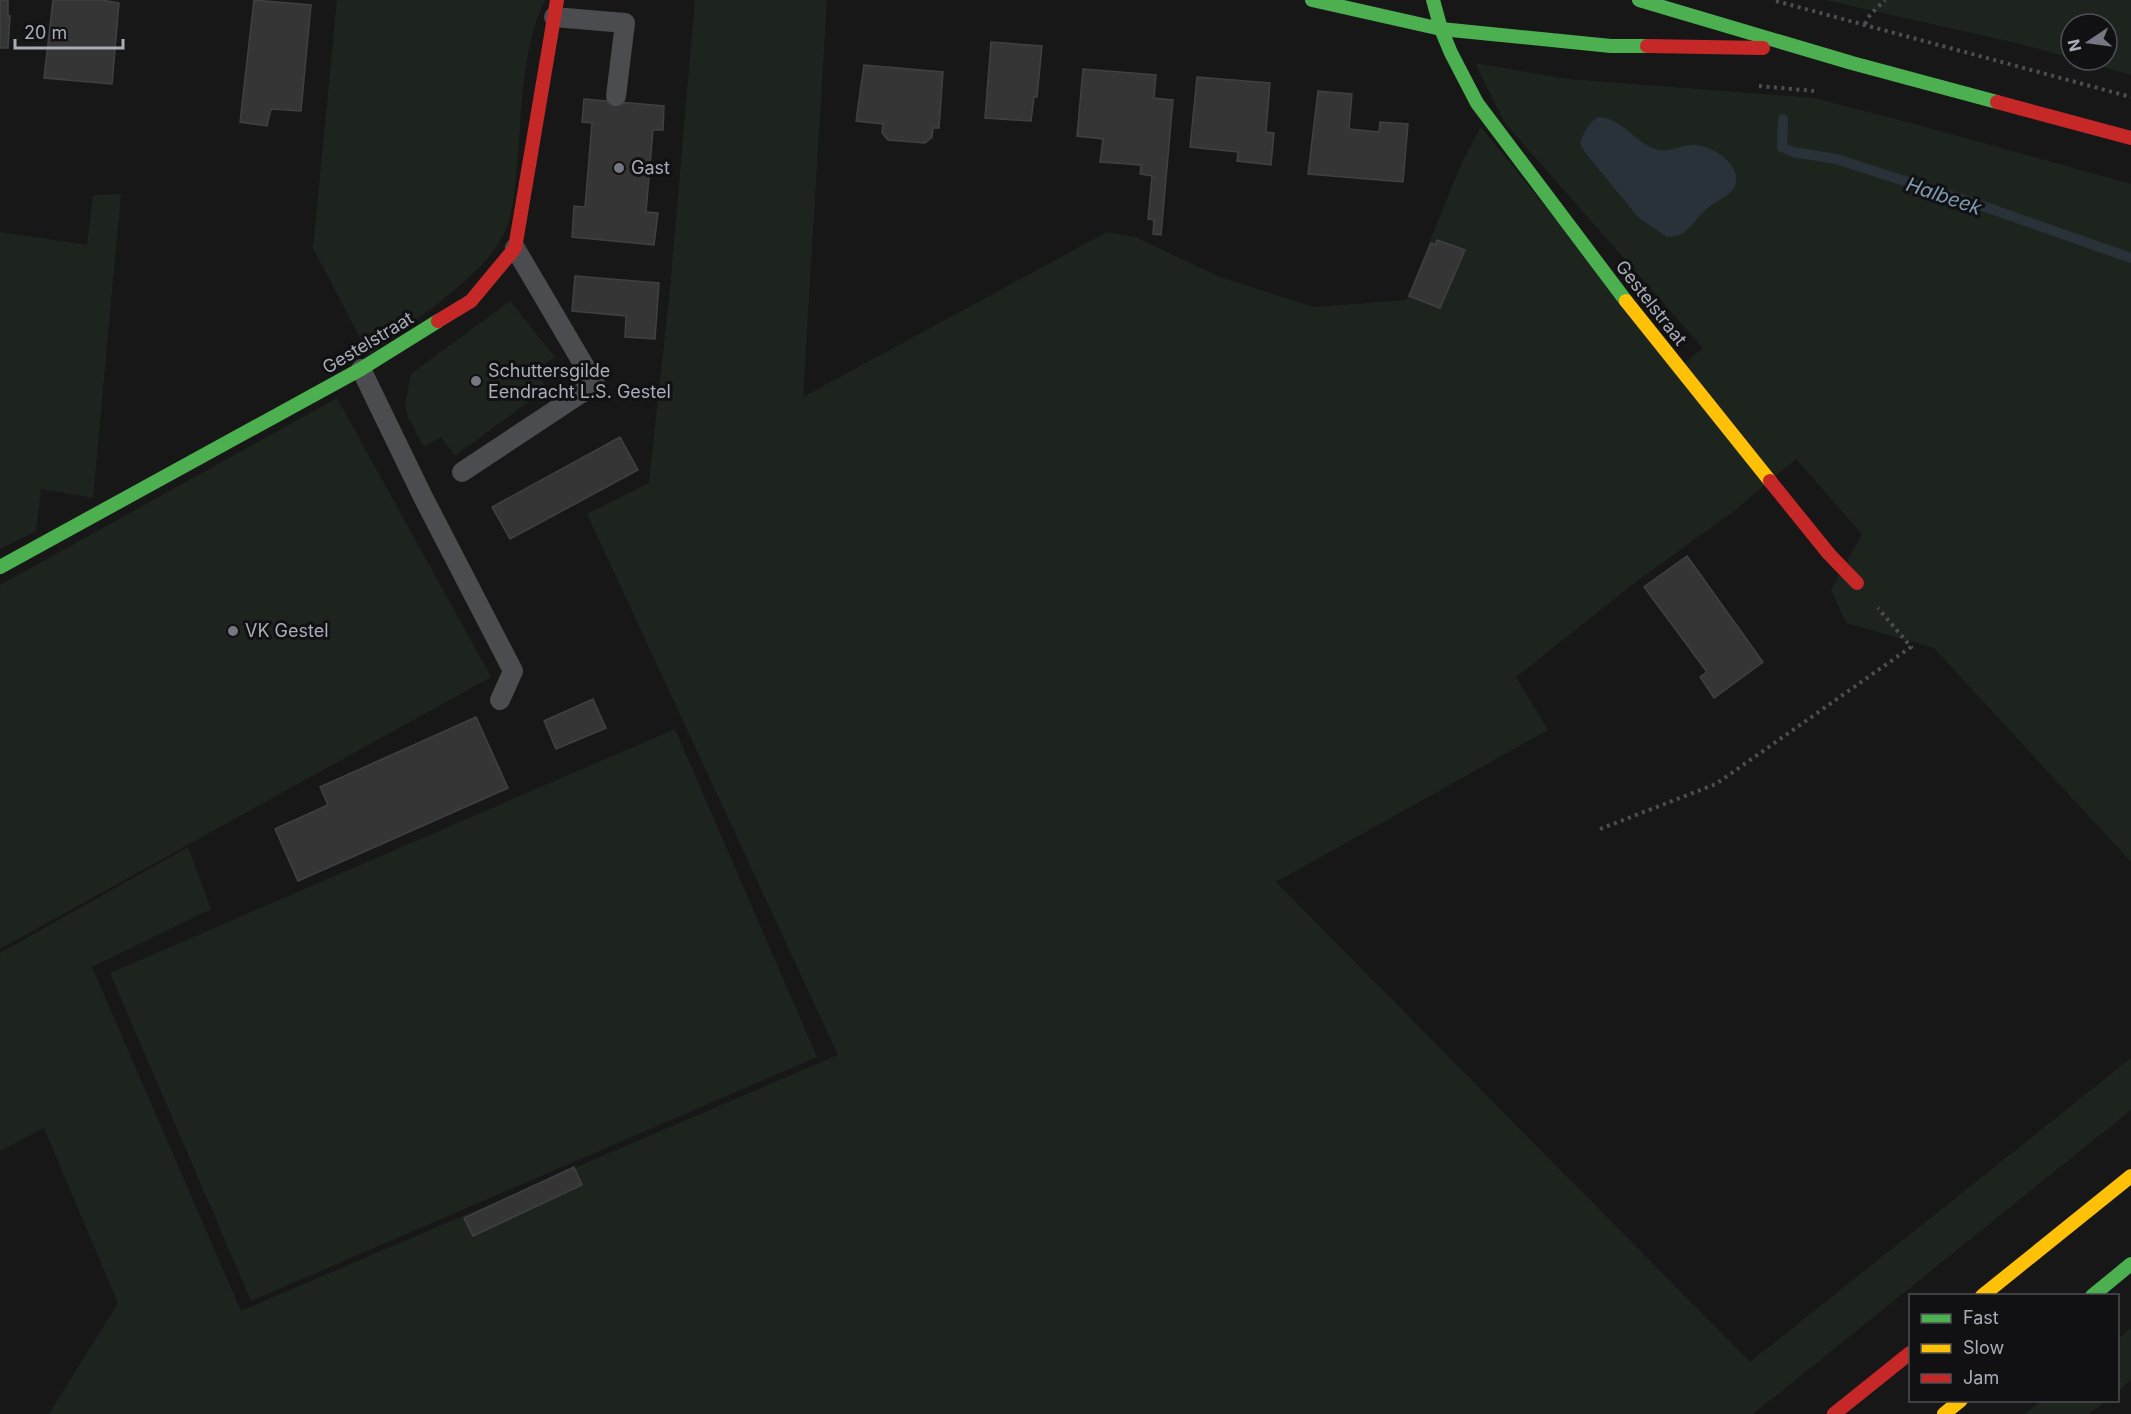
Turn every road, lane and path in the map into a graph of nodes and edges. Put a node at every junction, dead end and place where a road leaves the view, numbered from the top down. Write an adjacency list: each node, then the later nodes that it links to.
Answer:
1 (1315, 0): 6 (main road)
2 (1433, 0): 6 (main road, Gestelstraat)
3 (1639, 0): 7 (main road)
4 (1772, 0): 11 (path)
5 (556, 8): 10 (lane); 13 (main road)
6 (1441, 29): 7 (main road); 17 (main road, Gestelstraat)
7 (1801, 48): 12 (main road)
8 (1756, 86): 9 (path)
9 (1824, 92)
10 (616, 96)
11 (2131, 97)
12 (2131, 138)
13 (515, 248): 14 (main road, Gestelstraat); 15 (lane)
14 (361, 369): 16 (main road, Gestelstraat); 18 (lane)
15 (462, 472)
16 (0, 567)
17 (1857, 583): 19 (path)
18 (500, 700)
19 (1600, 829)
20 (2131, 1176): 22 (main road)
21 (2131, 1264): 23 (main road)
22 (1984, 1294)
23 (2094, 1294)
24 (1909, 1355): 26 (main road)
25 (1960, 1402): 27 (main road)
26 (1834, 1414)
27 (1944, 1414)

